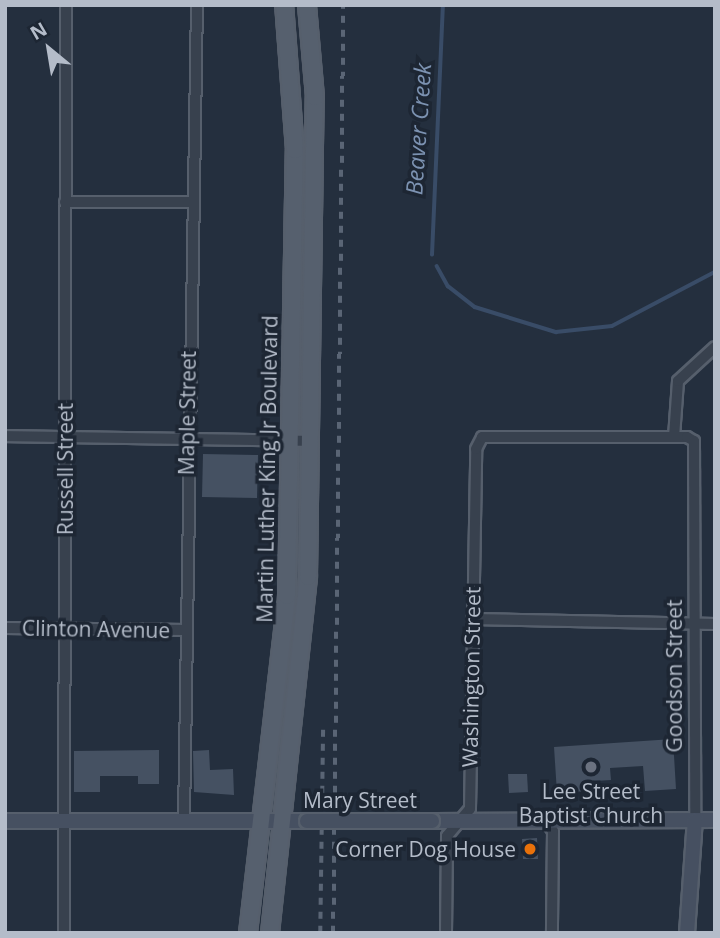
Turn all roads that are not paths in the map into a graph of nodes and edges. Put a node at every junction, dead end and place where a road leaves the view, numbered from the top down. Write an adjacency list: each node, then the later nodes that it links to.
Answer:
1 (66, 5): 5 (street, Russell Street)
2 (197, 5): 6 (street, Maple Street)
3 (284, 5): 12 (main road, Martin Luther King Jr Boulevard)
4 (307, 5): 13 (main road, Martin Luther King Jr Boulevard)
5 (65, 202): 6 (street); 9 (street, Russell Street)
6 (190, 202): 11 (street, Maple Street)
7 (715, 347): 10 (street)
8 (5, 436): 9 (street)
9 (65, 436): 11 (street); 18 (street, Russell Street)
10 (674, 437): 14 (street, Washington Street); 16 (street, Goodson Street)
11 (187, 438): 12 (street); 19 (street, Maple Street)
12 (289, 439): 13 (street); 21 (main road, Martin Luther King Jr Boulevard)
13 (311, 441): 22 (main road, Martin Luther King Jr Boulevard)
14 (472, 619): 16 (street); 27 (street, Washington Street)
15 (715, 624): 16 (street)
16 (694, 627): 23 (street, Goodson Street)
17 (5, 628): 18 (street, Clinton Avenue)
18 (64, 629): 19 (street, Clinton Avenue); 26 (street, Russell Street)
19 (186, 630): 20 (street, Maple Street)
20 (184, 820): 21 (main road, Mary Street); 26 (main road, Mary Street)
21 (263, 820): 22 (main road, Mary Street); 30 (main road, Martin Luther King Jr Boulevard)
22 (285, 820): 27 (main road, Mary Street, bridge); 31 (main road, Martin Luther King Jr Boulevard)
23 (695, 820): 24 (main road, Mary Street); 28 (main road, Mary Street); 34 (main road, Goodson Street)
24 (715, 820)
25 (5, 821): 26 (main road, Mary Street)
26 (62, 821): 29 (street, Russell Street)
27 (460, 821): 28 (main road, Mary Street); 32 (street, Washington Street)
28 (546, 821): 33 (street)
29 (64, 933)
30 (248, 933)
31 (270, 933)
32 (446, 933)
33 (552, 933)
34 (687, 933)

